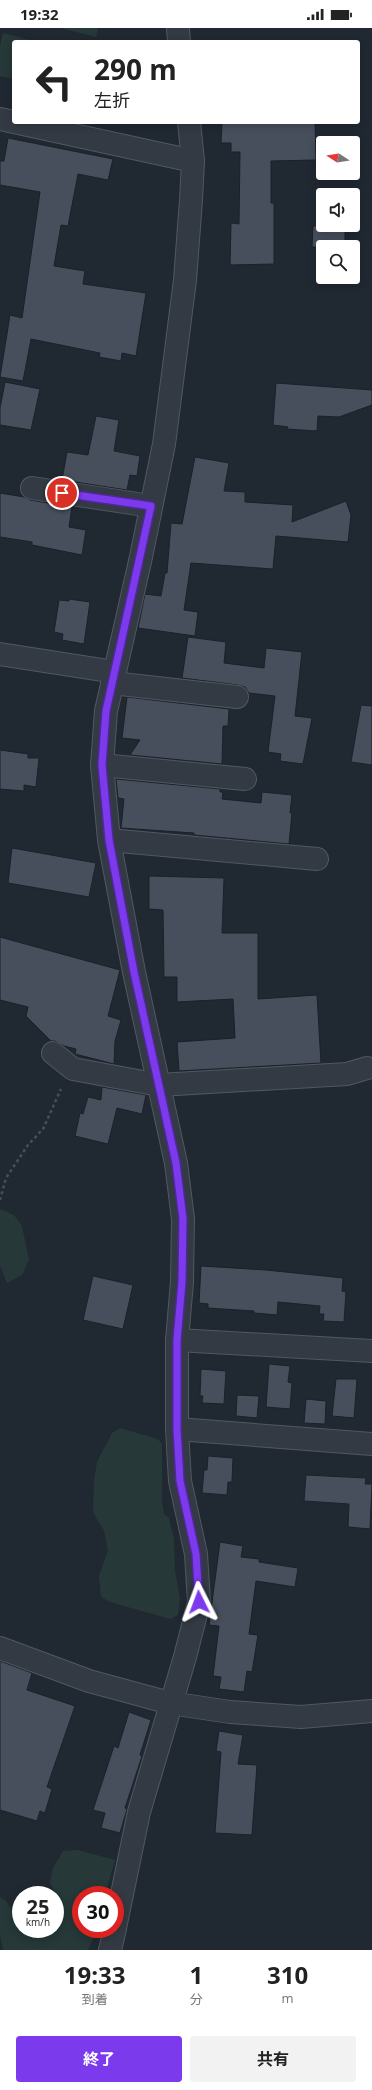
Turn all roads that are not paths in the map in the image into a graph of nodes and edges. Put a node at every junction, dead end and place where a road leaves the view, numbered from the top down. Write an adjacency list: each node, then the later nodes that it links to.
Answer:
1 (178, 28): 2 (street)
2 (180, 40)
3 (0, 119): 4 (street)
4 (12, 122)
5 (23, 124): 7 (street)
6 (189, 124): 7 (street)
7 (193, 161): 9 (street)
8 (32, 488): 9 (street)
9 (151, 506): 11 (street)
10 (0, 654): 11 (street)
11 (113, 678): 12 (street); 13 (street)
12 (237, 698)
13 (102, 765): 14 (street); 15 (street)
14 (245, 779)
15 (109, 840): 16 (street); 19 (street)
16 (317, 859)
17 (52, 1053): 19 (street)
18 (366, 1068): 19 (street)
19 (159, 1085): 20 (street)
20 (177, 1340): 21 (street); 22 (street)
21 (372, 1351)
22 (177, 1429): 23 (street); 25 (street)
23 (372, 1444)
24 (0, 1648): 25 (street)
25 (170, 1703): 26 (street); 27 (street)
26 (372, 1711)
27 (124, 1886)
28 (113, 1938): 29 (street)
29 (110, 1950)

